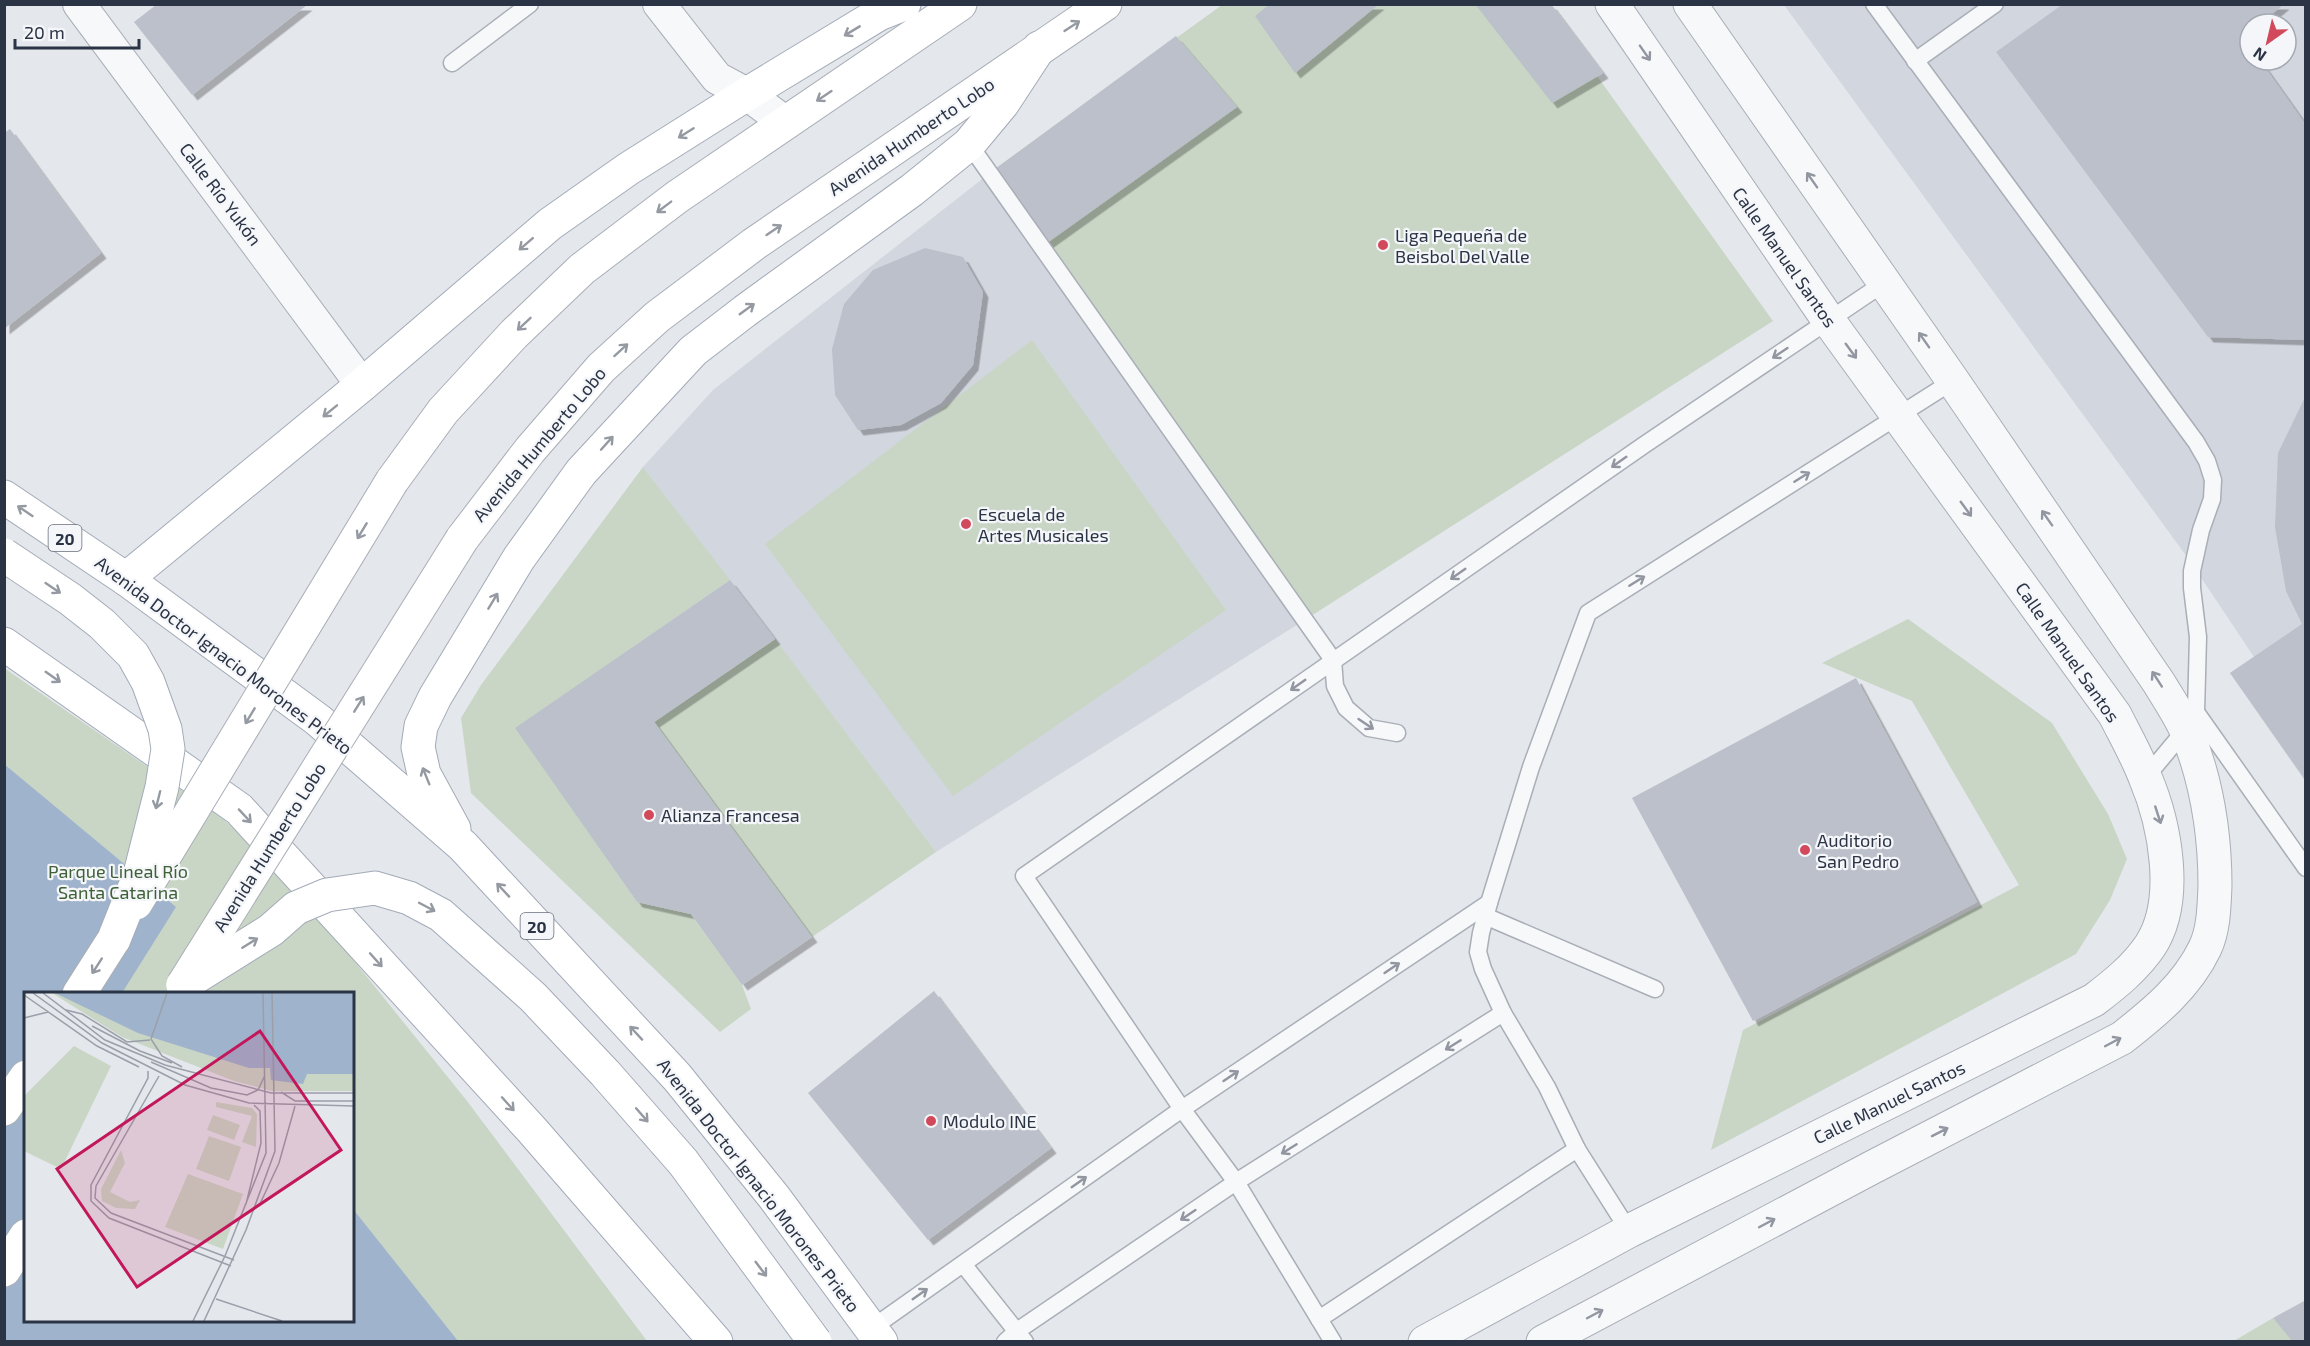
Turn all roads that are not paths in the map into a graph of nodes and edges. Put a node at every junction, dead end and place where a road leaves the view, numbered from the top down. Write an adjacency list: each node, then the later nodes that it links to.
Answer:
1 (80, 4): 20 (street, Calle Río Yukón)
2 (530, 4): 13 (lane)
3 (659, 4): 14 (street)
4 (904, 4): 14 (main road, one-way to 14)
5 (960, 4): 15 (main road, one-way to 15)
6 (1105, 4): 11 (main road, Avenida Humberto Lobo, one-way to 6)
7 (1612, 4): 18 (street, Calle Manuel Santos, one-way to 18)
8 (1690, 4): 17 (street, one-way to 8)
9 (1874, 4): 12 (lane)
10 (1995, 4): 12 (lane)
11 (1039, 48): 16 (main road); 34 (main road, Avenida Humberto Lobo, one-way to 11, bridge)
12 (1914, 61): 27 (lane)
13 (452, 63)
14 (747, 94): 15 (street); 20 (main road, one-way to 20)
15 (786, 123): 33 (main road, one-way to 33, bridge)
16 (969, 144): 26 (lane); 30 (main road, one-way to 16)
17 (1884, 283): 18 (lane); 19 (street, one-way to 17)
18 (1829, 321): 21 (street, Calle Manuel Santos, one-way to 21); 26 (lane, one-way to 26)
19 (1953, 381): 21 (lane); 27 (street, one-way to 19)
20 (362, 385): 24 (main road, one-way to 24)
21 (1898, 416): 29 (street, Calle Manuel Santos, one-way to 29); 32 (lane, one-way to 21)
22 (4, 497): 24 (main road, Avenida Doctor Ignacio Morones Prieto / 20, one-way to 22)
23 (4, 555): 33 (main road, one-way to 33, bridge)
24 (126, 579): 30 (main road, Avenida Doctor Ignacio Morones Prieto / 20)
25 (4, 644): 48 (main road, one-way to 48)
26 (1333, 660): 28 (lane, one-way to 28); 40 (lane, one-way to 40)
27 (2191, 721): 29 (lane); 31 (lane); 54 (street, one-way to 27)
28 (1397, 734)
29 (2145, 777): 43 (street, Calle Manuel Santos, one-way to 43)
30 (463, 846): 49 (main road, Avenida Doctor Ignacio Morones Prieto / 20, one-way to 30)
31 (2306, 868)
32 (1487, 909): 35 (lane); 37 (lane); 40 (lane, one-way to 32)
33 (114, 939): 36 (main road, one-way to 36)
34 (180, 989): 51 (main road, one-way to 51, bridge)
35 (1655, 989)
36 (80, 992)
37 (1503, 1013): 41 (lane); 42 (lane, one-way to 42)
38 (24, 1080): 39 (main road)
39 (4, 1109)
40 (1182, 1109): 42 (lane); 45 (lane, one-way to 40)
41 (1577, 1149): 43 (lane); 47 (lane)
42 (1236, 1182): 47 (lane); 50 (lane, one-way to 50)
43 (1629, 1232): 53 (street, Calle Manuel Santos)
44 (24, 1239): 46 (main road)
45 (963, 1264): 49 (lane, one-way to 45); 50 (lane)
46 (4, 1270)
47 (1318, 1319): 52 (lane)
48 (709, 1335)
49 (876, 1335)
50 (1016, 1338)
51 (815, 1341)
52 (1333, 1341)
53 (1425, 1341)
54 (1543, 1341)

